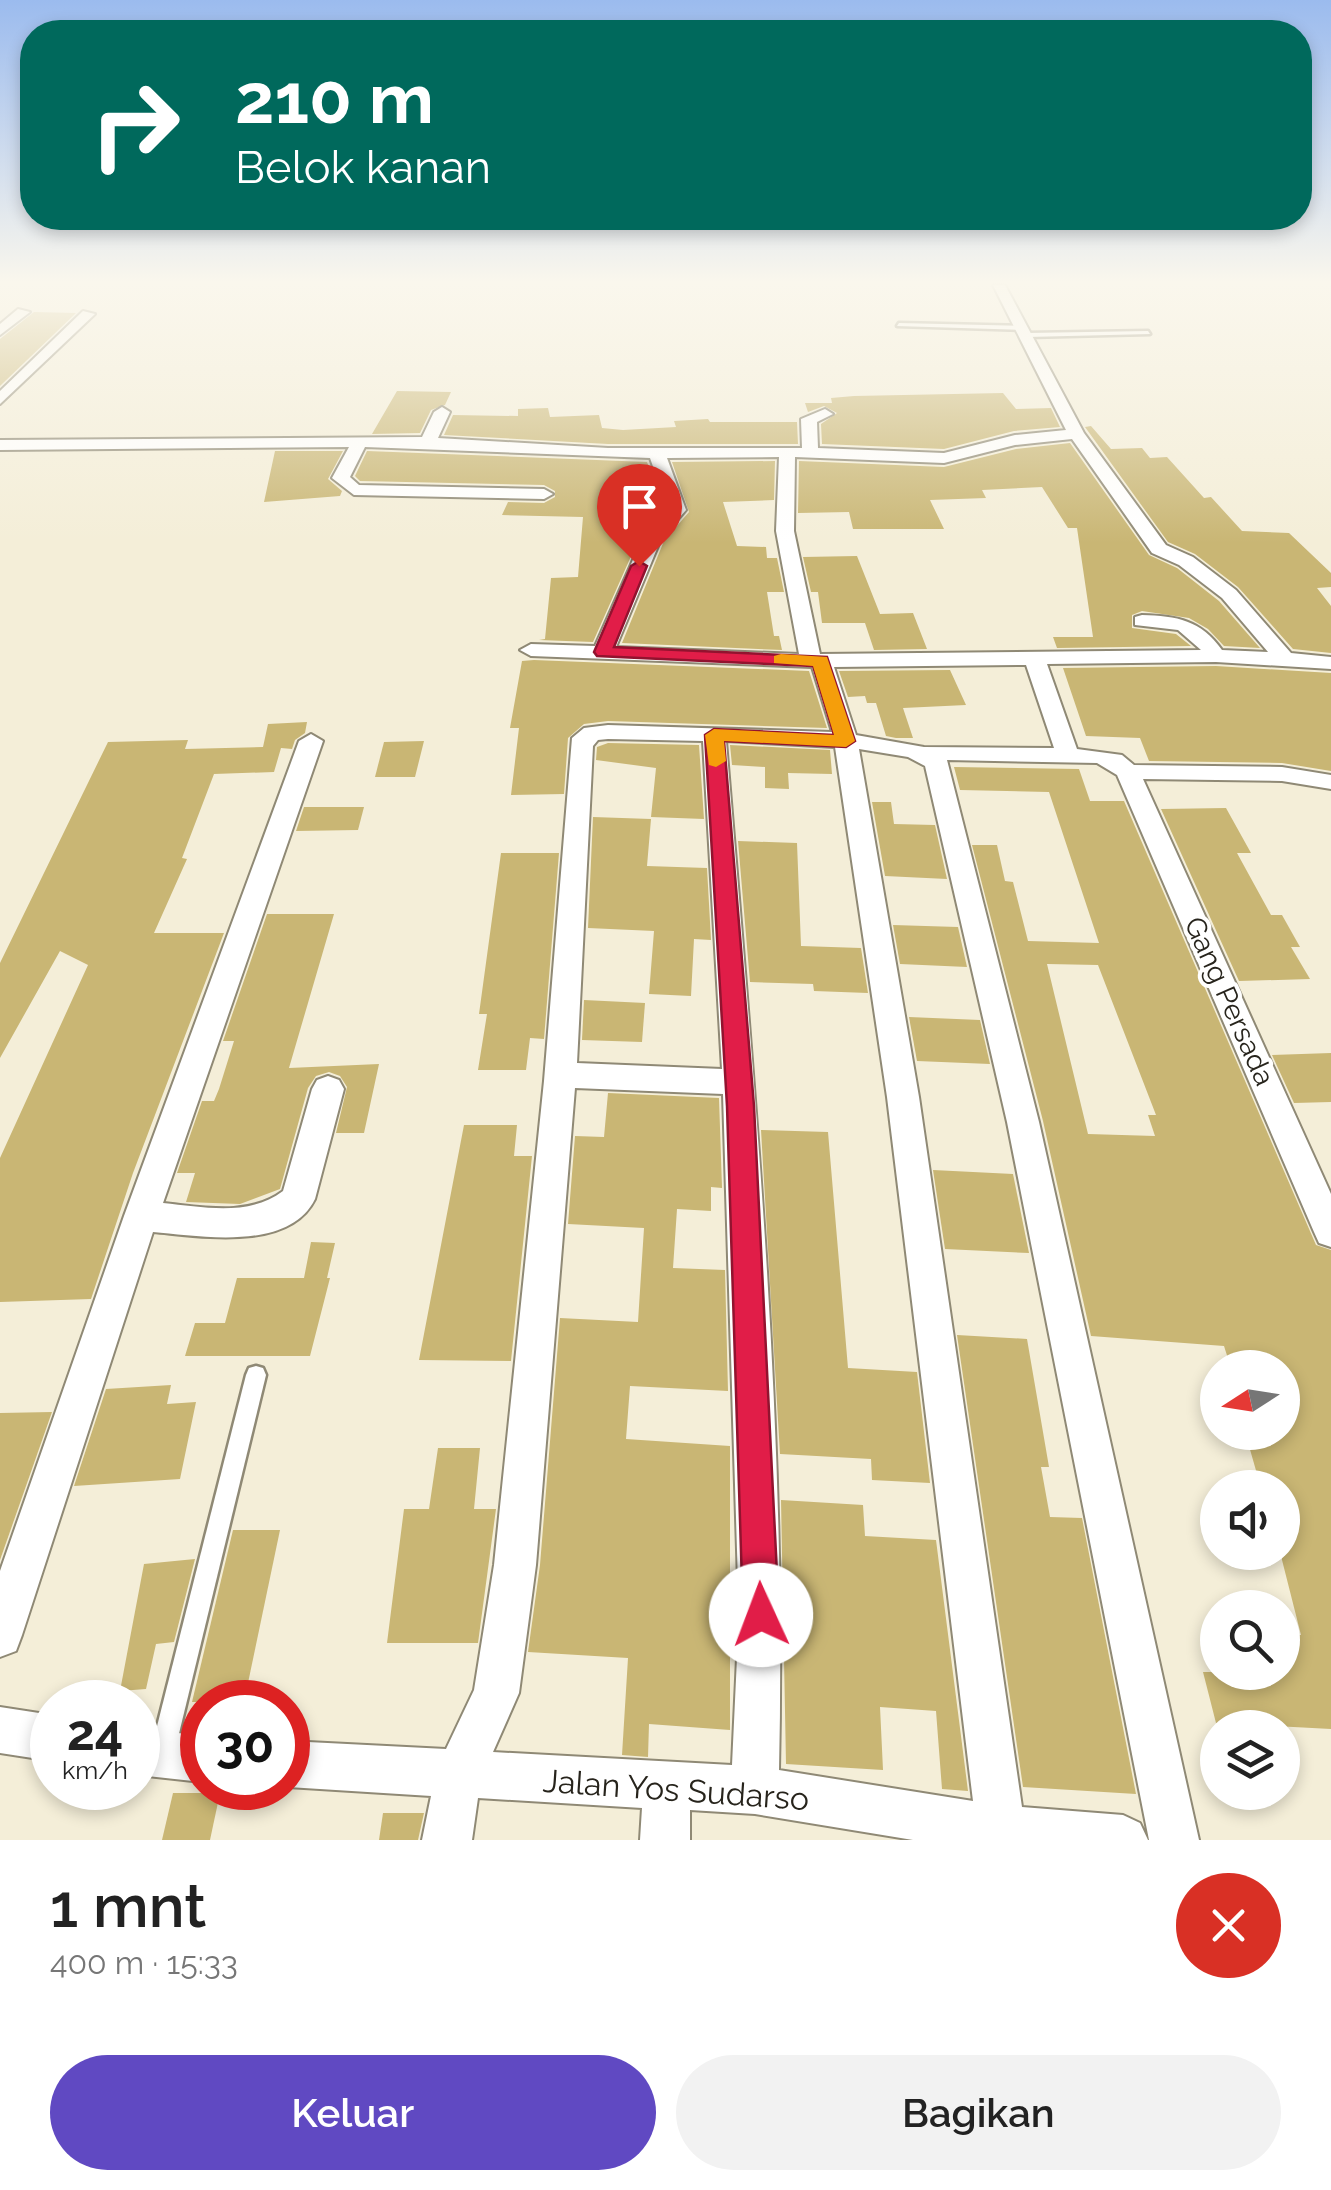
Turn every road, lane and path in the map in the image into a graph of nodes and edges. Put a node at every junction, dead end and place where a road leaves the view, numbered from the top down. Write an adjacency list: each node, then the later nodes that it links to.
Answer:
1 (30, 371): 3 (street)
2 (1045, 371): 6 (street)
3 (0, 400)
4 (442, 412): 7 (street)
5 (825, 414): 12 (street)
6 (1076, 434): 12 (street); 19 (street)
7 (428, 442): 8 (street); 11 (street)
8 (359, 443): 9 (street); 13 (street)
9 (0, 445)
10 (787, 452): 11 (street); 12 (street); 20 (street)
11 (657, 453): 16 (street)
12 (810, 453)
13 (544, 494)
14 (1142, 621): 17 (street)
15 (531, 650): 16 (street)
16 (603, 652): 20 (street)
17 (1216, 656): 18 (street); 19 (street)
18 (1034, 658): 20 (street); 26 (street)
19 (1285, 659): 21 (street)
20 (816, 661): 24 (street)
21 (1331, 662)
22 (714, 735): 24 (street); 29 (street); 31 (street)
23 (311, 741): 32 (street)
24 (846, 741): 25 (street); 43 (street)
25 (928, 753): 26 (street); 47 (street)
26 (1068, 756): 27 (street)
27 (1128, 772): 28 (street); 33 (street, Gang Persada)
28 (1331, 782)
29 (559, 1085): 31 (street); 40 (street)
30 (328, 1089): 32 (street)
31 (739, 1092): 42 (street)
32 (142, 1216): 35 (street)
33 (1331, 1232)
34 (256, 1374): 38 (lane)
35 (0, 1635)
36 (0, 1730): 37 (street)
37 (30, 1735)
38 (167, 1755)
39 (310, 1766): 40 (street, Jalan Yos Sudarso)
40 (458, 1776): 41 (street, Jalan Yos Sudarso); 44 (street)
41 (667, 1785): 42 (street, Jalan Yos Sudarso); 45 (street)
42 (755, 1790): 43 (street, Jalan Yos Sudarso)
43 (1001, 1830): 46 (street, Jalan Yos Sudarso)
44 (447, 1840)
45 (665, 1840)
46 (1123, 1840)
47 (1174, 1840)

